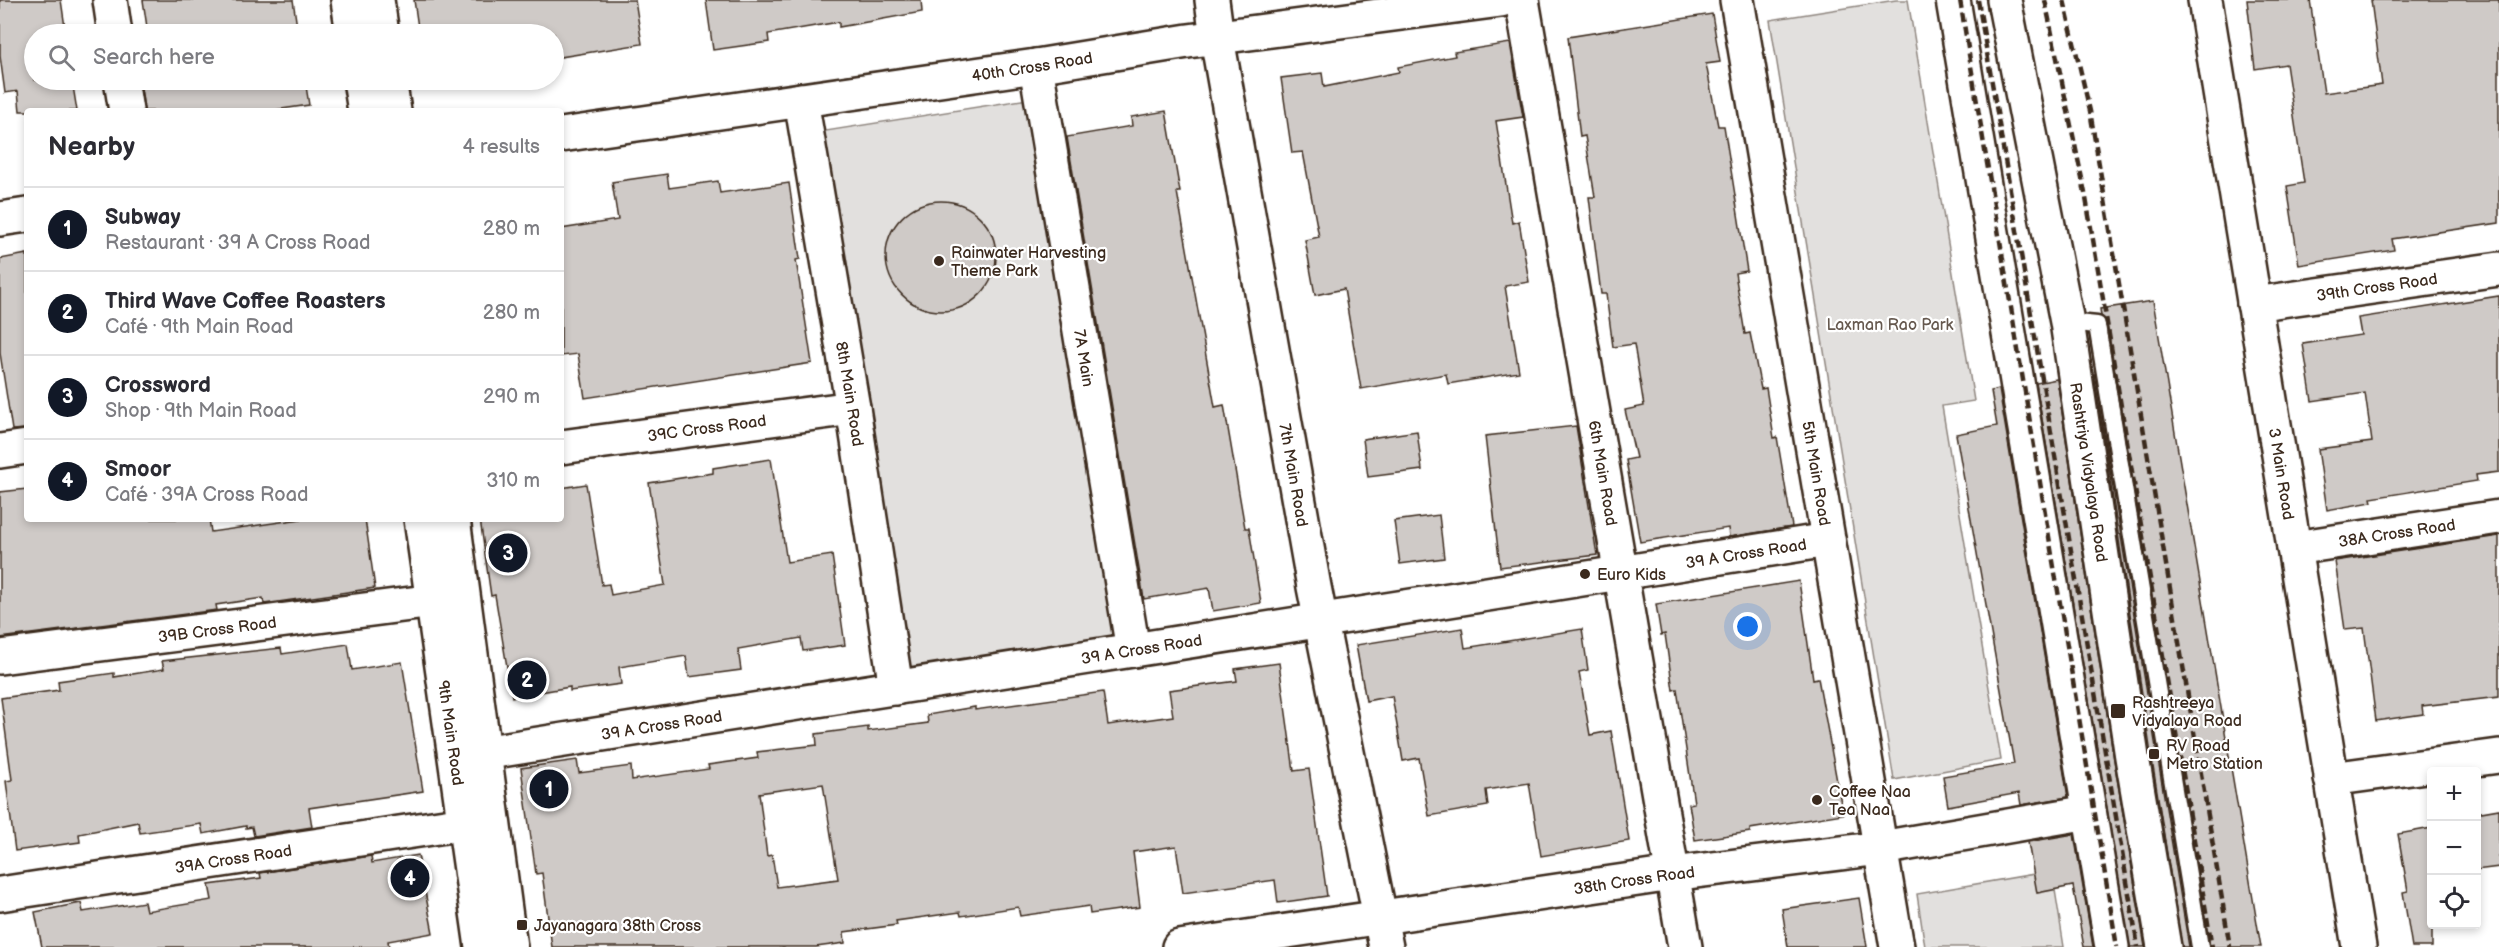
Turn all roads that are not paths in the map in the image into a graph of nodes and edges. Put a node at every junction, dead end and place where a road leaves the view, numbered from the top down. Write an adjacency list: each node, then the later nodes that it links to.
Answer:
1 (110, 0): 11 (street)
2 (348, 0): 12 (street)
3 (377, 0): 13 (street)
4 (1212, 0): 14 (street, 7th Main Road)
5 (1501, 0): 14 (street, 40th Cross Road)
6 (1522, 0): 38 (street, 6th Main Road)
7 (1737, 0): 36 (street, 5th Main Road)
8 (1953, 0): 47 (street)
9 (2004, 0): 28 (street, Rashtriya Vidyalaya Road)
10 (2205, 0): 27 (street, 3 Main Road)
11 (114, 24)
12 (352, 24)
13 (381, 24)
14 (1216, 38): 15 (street, 40th Cross Road); 40 (street, 7th Main Road)
15 (1036, 66): 19 (street, 40th Cross Road); 41 (street, 7A Main)
16 (123, 90): 20 (street)
17 (362, 90): 21 (street)
18 (391, 90): 22 (street)
19 (801, 100): 23 (street, 40th Cross Road); 29 (street, 8th Main Road)
20 (126, 108)
21 (365, 108)
22 (394, 108)
23 (564, 135)
24 (24, 215): 25 (street)
25 (0, 219)
26 (2499, 269): 27 (street, 39th Cross Road)
27 (2254, 304): 37 (street, 3 Main Road)
28 (2067, 322): 59 (street, Rashtriya Vidyalaya Road); 60 (lane)
29 (853, 408): 31 (street, 39C Cross Road); 43 (street, 8th Main Road)
30 (24, 447): 32 (street)
31 (564, 447)
32 (0, 451)
33 (2499, 517): 37 (street, 38A Cross Road)
34 (421, 522): 39 (street, 9th Main Road)
35 (453, 522): 44 (street, 9th Main Road)
36 (1828, 540): 38 (street, 39 A Cross Road); 49 (street, 5th Main Road)
37 (2294, 548): 46 (street, 3 Main Road)
38 (1620, 573): 40 (street, 39 A Cross Road); 50 (street, 6th Main Road)
39 (434, 601): 42 (street, 39B Cross Road); 44 (street, 9th Main Road)
40 (1320, 621): 41 (street, 39 A Cross Road); 52 (street, 7th Main Road)
41 (1133, 650): 43 (street, 39 A Cross Road)
42 (0, 657)
43 (896, 688): 44 (street, 39 A Cross Road)
44 (470, 755): 48 (street, 9th Main Road); 54 (street, 9th Main Road)
45 (2499, 756): 46 (street)
46 (2331, 779): 61 (street, 3 Main Road)
47 (2089, 812): 49 (street, 38th Cross Road); 58 (street)
48 (465, 824): 51 (street, 39A Cross Road); 53 (street, 9th Main Road)
49 (1881, 848): 50 (street, 38th Cross Road); 57 (street, 5th Main Road)
50 (1672, 874): 52 (street, 38th Cross Road); 56 (street, 6th Main Road)
51 (0, 894)
52 (1383, 933): 55 (street, 38th Cross Road)
53 (482, 947)
54 (510, 947)
55 (1179, 947)
56 (1685, 947)
57 (1898, 947)
58 (2112, 947)
59 (2164, 947)
60 (2200, 947)
61 (2359, 947)

